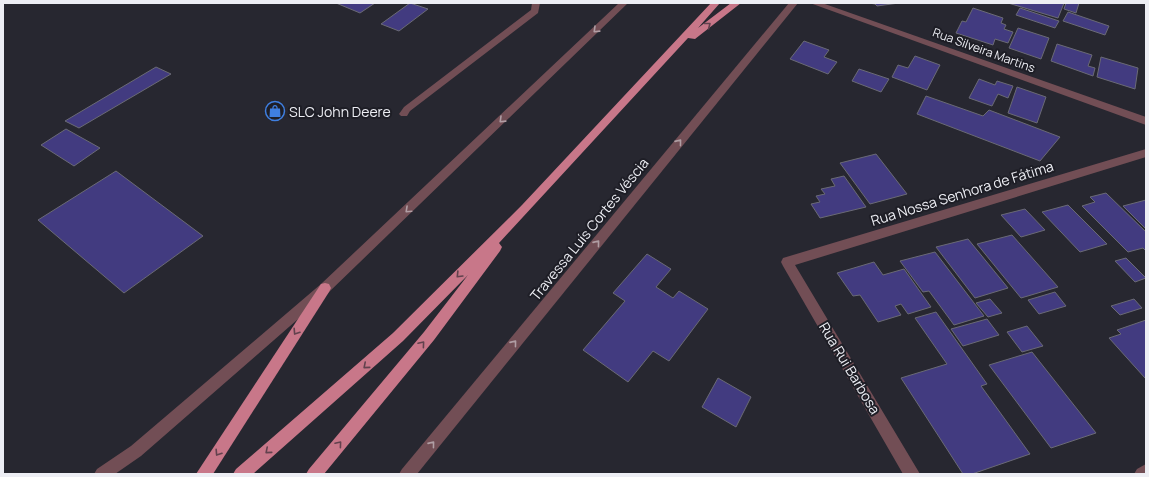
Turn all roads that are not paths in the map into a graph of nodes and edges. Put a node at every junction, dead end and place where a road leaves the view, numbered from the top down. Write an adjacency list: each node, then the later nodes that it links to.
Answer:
1 (536, 3): 8 (lane)
2 (624, 3): 13 (street, one-way to 13)
3 (716, 3): 7 (highway)
4 (737, 3): 7 (highway, one-way to 4)
5 (794, 3): 19 (street, Travessa Luís Cortes Véscia, one-way to 5)
6 (814, 3): 9 (street, Rua Silveira Martins)
7 (666, 57): 11 (highway)
8 (404, 114)
9 (1146, 121)
10 (1146, 153): 12 (street, Rua Nossa Senhora de Fátima)
11 (526, 208): 17 (highway, one-way to 17); 18 (highway, one-way to 11)
12 (787, 262): 20 (street, Rua Rui Barbosa)
13 (325, 288): 15 (street); 16 (highway, one-way to 16)
14 (1146, 472): 21 (street)
15 (102, 474)
16 (204, 474)
17 (241, 474)
18 (314, 474)
19 (407, 474)
20 (912, 474)
21 (1142, 474)

